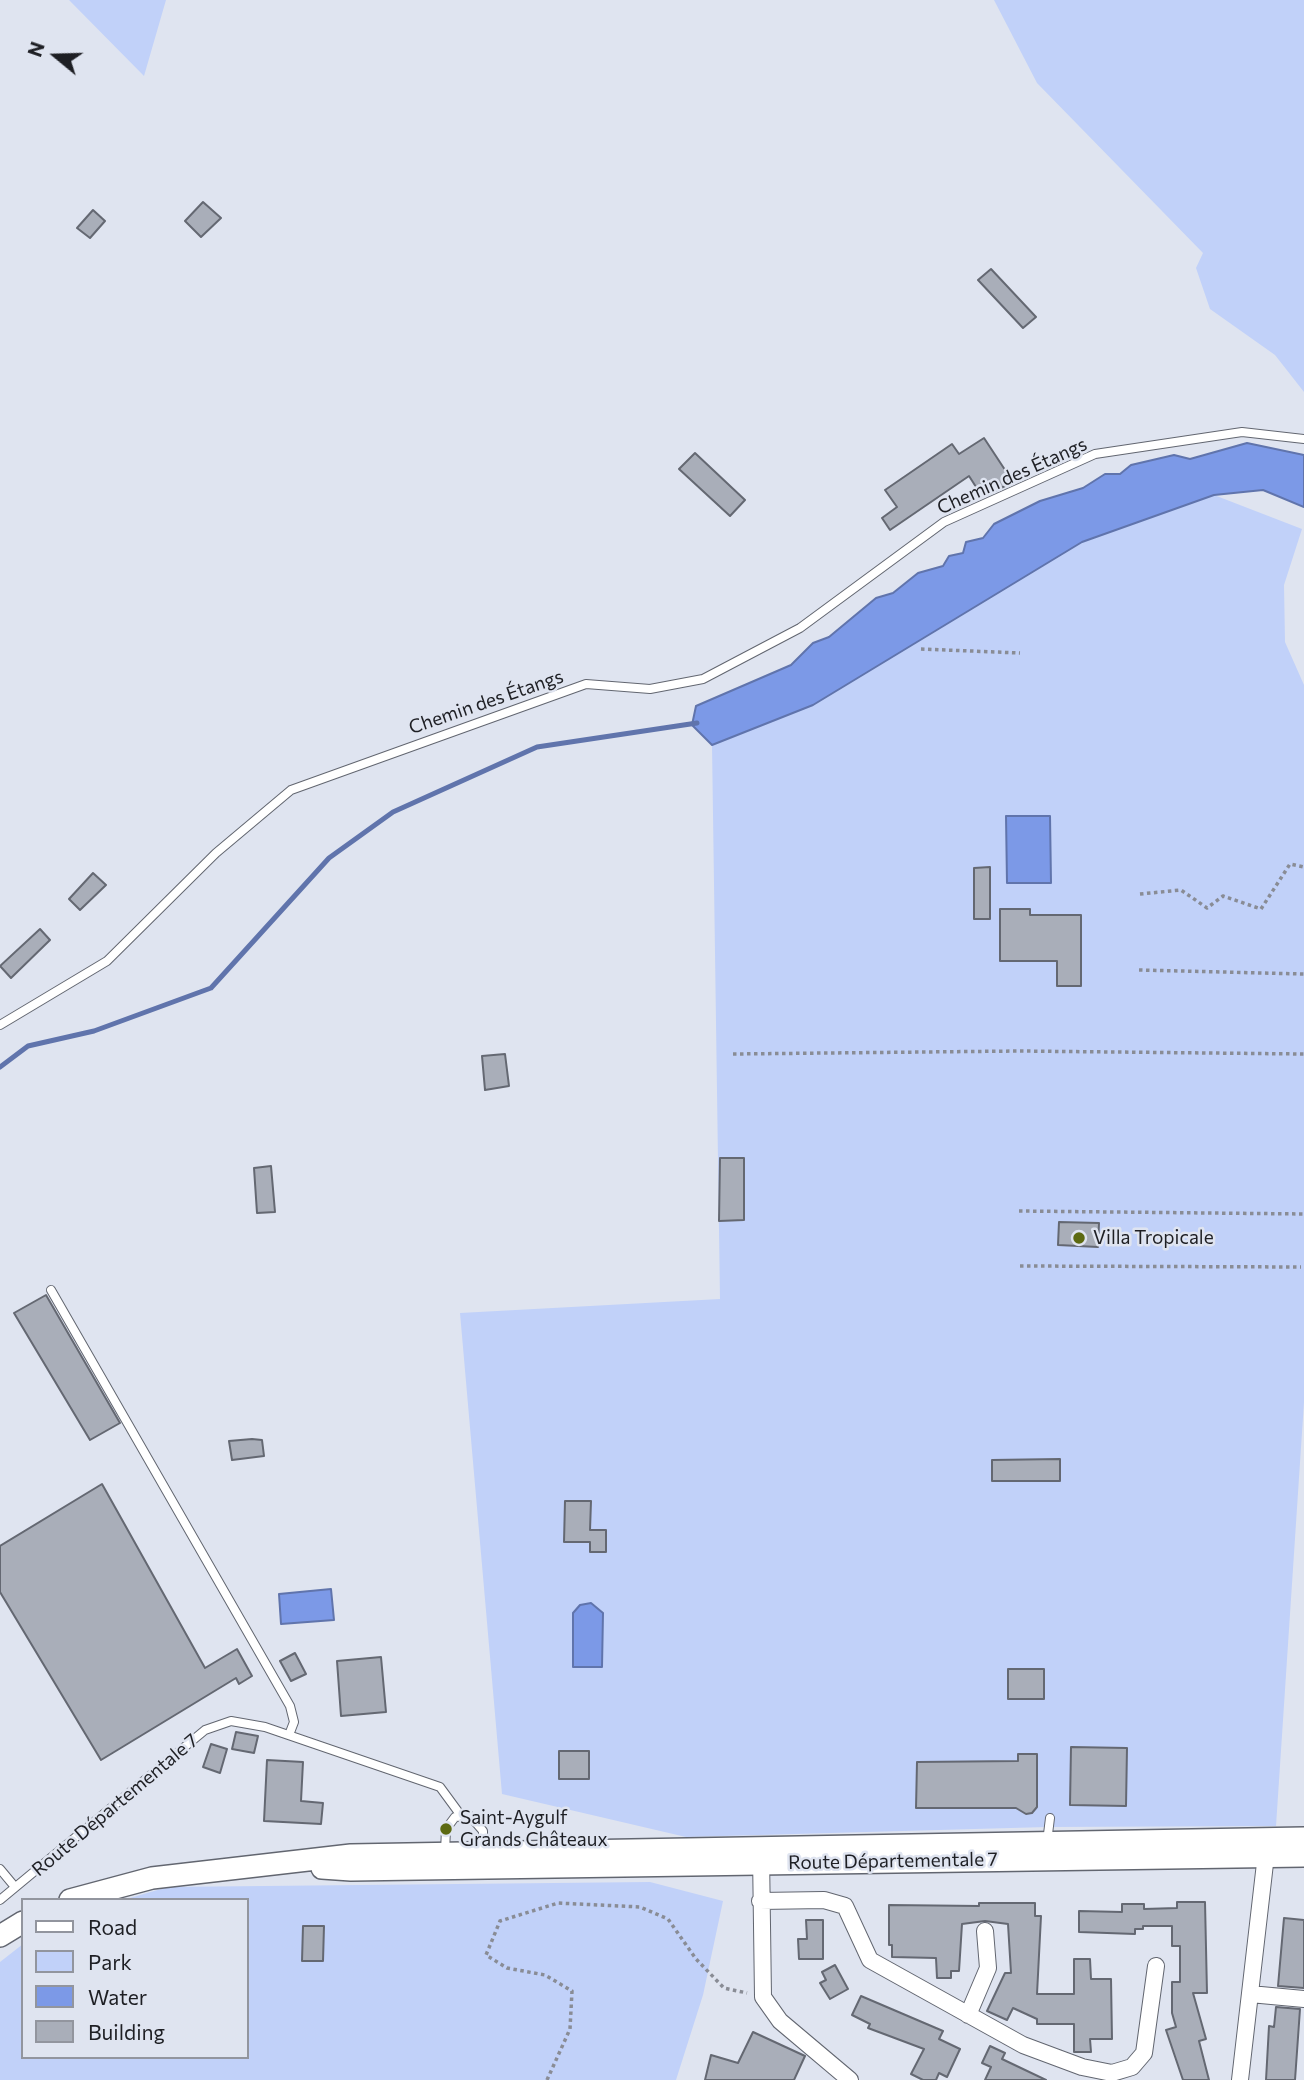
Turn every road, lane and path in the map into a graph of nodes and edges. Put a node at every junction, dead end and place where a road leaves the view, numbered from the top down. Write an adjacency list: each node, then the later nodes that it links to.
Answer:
1 (1304, 439): 8 (lane, Chemin des Étangs)
2 (921, 649): 3 (path)
3 (1020, 653)
4 (1304, 867): 5 (path)
5 (1140, 894)
6 (1139, 970): 7 (path)
7 (1304, 974)
8 (0, 1025)
9 (733, 1054): 10 (path)
10 (1304, 1054)
11 (1019, 1211): 12 (path)
12 (1304, 1214)
13 (1020, 1266): 14 (path)
14 (1301, 1267)
15 (51, 1290): 16 (lane)
16 (289, 1735): 17 (lane, Route Départementale 7); 27 (lane, Route Départementale 7)
17 (462, 1817): 24 (lane); 25 (lane, Route Départementale 7)
18 (1050, 1818): 21 (lane)
19 (1304, 1838): 20 (main road, Route Départementale 7)
20 (1267, 1847): 21 (main road, Route Départementale 7); 23 (main road, Route Départementale 7); 35 (street)
21 (1047, 1851): 22 (main road, Route Départementale 7)
22 (761, 1855): 25 (main road, Route Départementale 7); 30 (street)
23 (1304, 1856)
24 (447, 1860): 25 (main road, Route Départementale 7); 28 (main road, Route Départementale 7)
25 (482, 1860)
26 (0, 1869): 27 (lane)
27 (15, 1887): 29 (lane, Route Départementale 7)
28 (77, 1898)
29 (0, 1900)
30 (760, 1901): 36 (street); 38 (street)
31 (21, 1923): 33 (main road)
32 (985, 1931): 38 (street)
33 (0, 1936)
34 (1156, 1966): 38 (street)
35 (1250, 1994): 37 (street); 41 (street)
36 (763, 1997): 39 (path); 40 (street)
37 (1304, 2000)
38 (968, 2015)
39 (547, 2080)
40 (850, 2080)
41 (1240, 2080)

